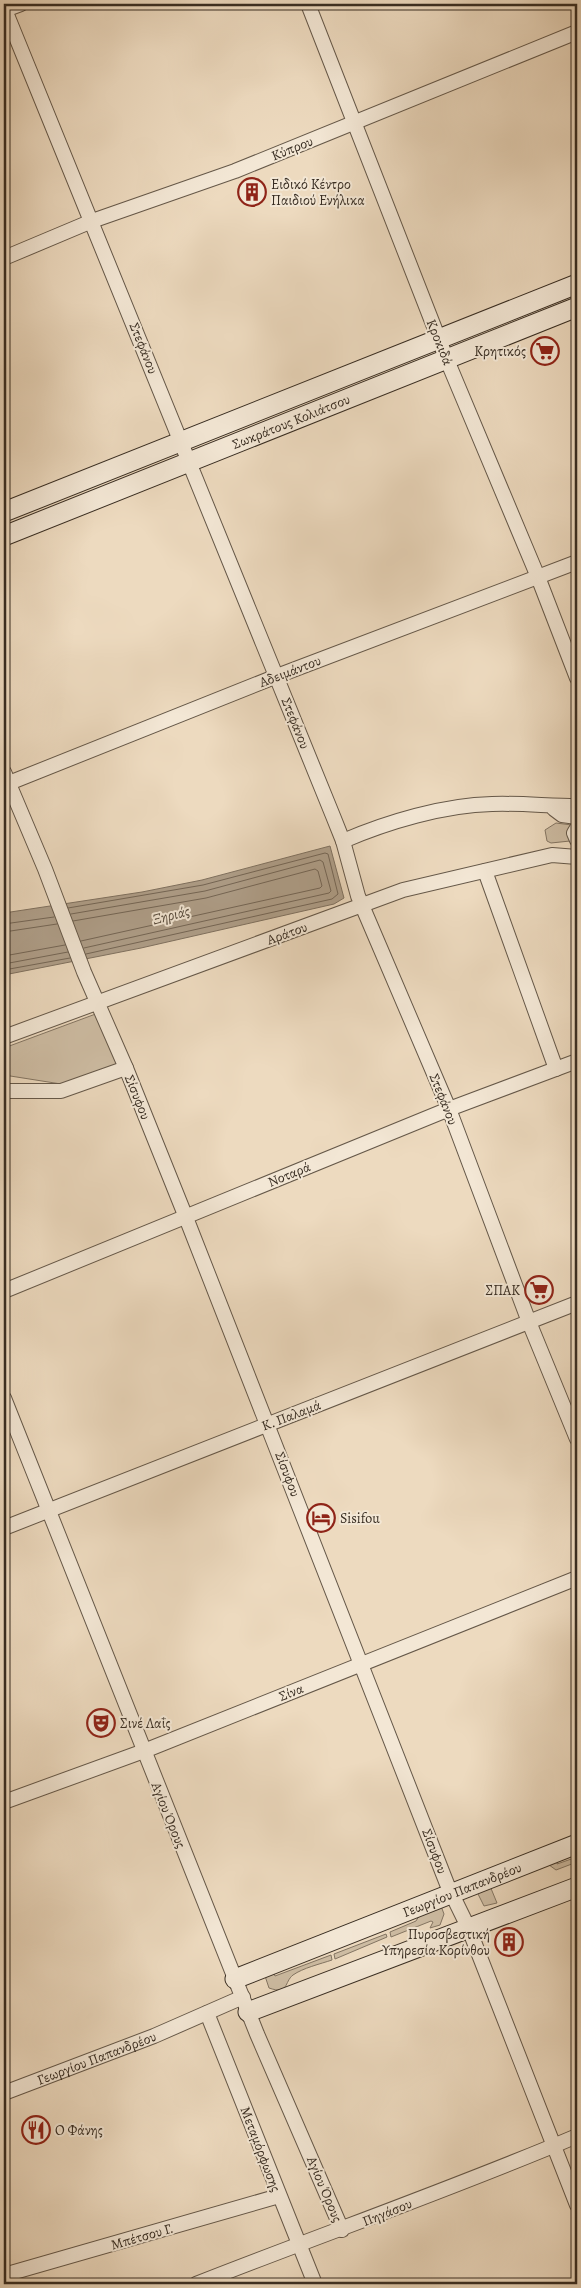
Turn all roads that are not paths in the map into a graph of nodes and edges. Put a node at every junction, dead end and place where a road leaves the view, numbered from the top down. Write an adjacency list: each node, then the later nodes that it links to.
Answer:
1 (21, 4): 5 (street, Στεφάνου)
2 (308, 4): 4 (street, Κροκιδά)
3 (577, 32): 4 (street, Κύπρου)
4 (356, 122): 5 (street, Κύπρου); 9 (street, Κροκιδά)
5 (92, 222): 6 (street, Κύπρου); 11 (street, Στεφάνου)
6 (4, 258)
7 (577, 284): 9 (street, Σωκράτους Κολιάτσου)
8 (577, 307): 10 (street, Σωκράτους Κολιάτσου)
9 (440, 341): 10 (street, Κροκιδά); 11 (street, Σωκράτους Κολιάτσου)
10 (447, 360): 12 (street, Σωκράτους Κολιάτσου); 16 (street, Κροκιδά)
11 (182, 441): 12 (street, Στεφάνου); 13 (street, Σωκράτους Κολιάτσου)
12 (188, 460): 14 (street, Σωκράτους Κολιάτσου); 17 (street, Στεφάνου)
13 (4, 512)
14 (4, 536)
15 (577, 562): 16 (street, Αδειμάντου)
16 (538, 578): 17 (street, Αδειμάντου); 18 (street, Κροκιδά)
17 (277, 676): 19 (street, Αδειμάντου); 24 (street, Στεφάνου)
18 (577, 678)
19 (5, 780): 31 (street, Σίσυφου)
20 (549, 806): 21 (street); 22 (street); 24 (street)
21 (577, 806)
22 (577, 817)
23 (577, 828): 25 (street)
24 (343, 840): 30 (street, Στεφάνου)
25 (577, 840)
26 (577, 850): 27 (street)
27 (552, 855): 28 (street, Αράτου); 29 (street, Αράτου)
28 (577, 857)
29 (485, 871): 30 (street, Αράτου); 35 (street)
30 (360, 901): 31 (street, Αράτου); 37 (street, Στεφάνου)
31 (96, 1001): 32 (street, Αράτου); 34 (street, Σίσυφου)
32 (4, 1037)
33 (577, 1061): 35 (street, Νοταρά)
34 (126, 1068): 36 (street); 38 (street, Σίσυφου)
35 (556, 1069): 37 (street, Νοταρά)
36 (4, 1091)
37 (449, 1110): 38 (street, Νοταρά); 41 (street, Στεφάνου)
38 (185, 1215): 39 (street, Νοταρά); 43 (street, Σίσυφου)
39 (4, 1291)
40 (577, 1303): 41 (street, Κ. Παλαμά)
41 (529, 1322): 43 (street, Κ. Παλαμά); 44 (street, Στεφάνου)
42 (4, 1398): 45 (street, Αγίου Όρους)
43 (268, 1424): 45 (street, Κ. Παλαμά); 48 (street, Σίσυφου)
44 (577, 1439)
45 (48, 1510): 46 (street, Κ. Παλαμά); 49 (street, Αγίου Όρους)
46 (4, 1528)
47 (577, 1578): 48 (street, Σίνα)
48 (362, 1664): 49 (street, Σίνα); 53 (street, Σίσυφου)
49 (144, 1752): 50 (street, Σίνα); 55 (street, Αγίου Όρους)
50 (4, 1802)
51 (577, 1844): 53 (street, Γεωργίου Παπανδρέου)
52 (577, 1887): 54 (street, Γεωργίου Παπανδρέου)
53 (452, 1896): 54 (street, Σίσυφου); 55 (street, Γεωργίου Παπανδρέου)
54 (469, 1928): 56 (street, Γεωργίου Παπανδρέου); 60 (street, Σίσυφου)
55 (236, 1980): 56 (street, Αγίου Όρους)
56 (245, 2004): 57 (street, Γεωργίου Παπανδρέου); 63 (street, Αγίου Όρους)
57 (207, 2013): 58 (street, Γεωργίου Παπανδρέου); 61 (street, Μεταμόρφωσης)
58 (9, 2091)
59 (577, 2136): 60 (street, Πηγάσου)
60 (554, 2146): 62 (street, Σίσυφου); 63 (street, Πηγάσου)
61 (279, 2196): 64 (street, Μεταμόρφωσης); 65 (street, Μπέτσου Γ.)
62 (577, 2205)
63 (342, 2230): 64 (street, Πηγάσου)
64 (298, 2244): 66 (street, Πηγάσου); 67 (street, Μεταμόρφωσης)
65 (4, 2275)
66 (196, 2284)
67 (315, 2284)

